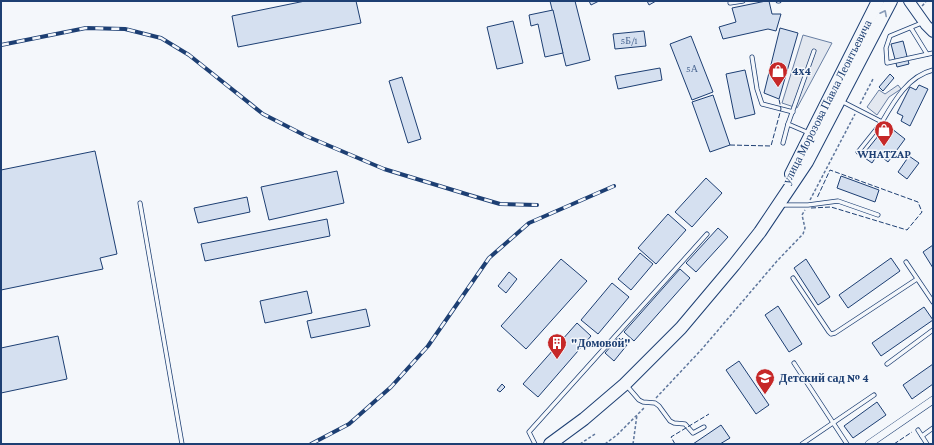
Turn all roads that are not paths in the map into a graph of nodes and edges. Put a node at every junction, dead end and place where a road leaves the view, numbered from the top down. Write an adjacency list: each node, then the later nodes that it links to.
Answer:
1 (743, 1): 5 (lane)
2 (878, 1): 18 (main road, улица Морозова Павла Леонтьевича)
3 (891, 1): 14 (main road, улица Морозова Павла Леонтьевича, one-way to 3)
4 (909, 1): 6 (street)
5 (730, 3)
6 (924, 22): 7 (lane); 8 (street)
7 (911, 28): 11 (lane); 11 (lane)
8 (933, 32)
9 (814, 51): 15 (lane)
10 (933, 53): 11 (lane)
11 (927, 54)
12 (752, 57): 15 (lane)
13 (933, 70): 16 (lane)
14 (840, 100): 16 (lane); 22 (main road, улица Морозова Павла Леонтьевича)
15 (793, 112): 17 (lane)
16 (882, 122): 20 (lane)
17 (788, 124): 18 (lane); 19 (lane)
18 (812, 134): 22 (main road, улица Морозова Павла Леонтьевича)
19 (783, 144)
20 (858, 152)
21 (140, 203): 40 (lane)
22 (779, 205): 23 (lane); 32 (main road, улица Морозова Павла Леонтьевича)
23 (878, 214)
24 (707, 234): 41 (lane)
25 (906, 262): 27 (lane)
26 (793, 278): 27 (lane)
27 (917, 279): 28 (lane)
28 (933, 302)
29 (933, 330): 31 (lane)
30 (794, 363): 35 (lane)
31 (886, 364)
32 (625, 384): 36 (lane); 42 (main road, улица Морозова Павла Леонтьевича)
33 (874, 395): 35 (lane)
34 (933, 400): 45 (street)
35 (833, 423): 43 (lane); 44 (lane)
36 (704, 427)
37 (933, 428): 39 (lane)
38 (918, 430): 39 (lane)
39 (922, 436): 46 (lane)
40 (182, 444)
41 (535, 444)
42 (550, 444)
43 (802, 444)
44 (847, 444)
45 (869, 444)
46 (927, 444)

